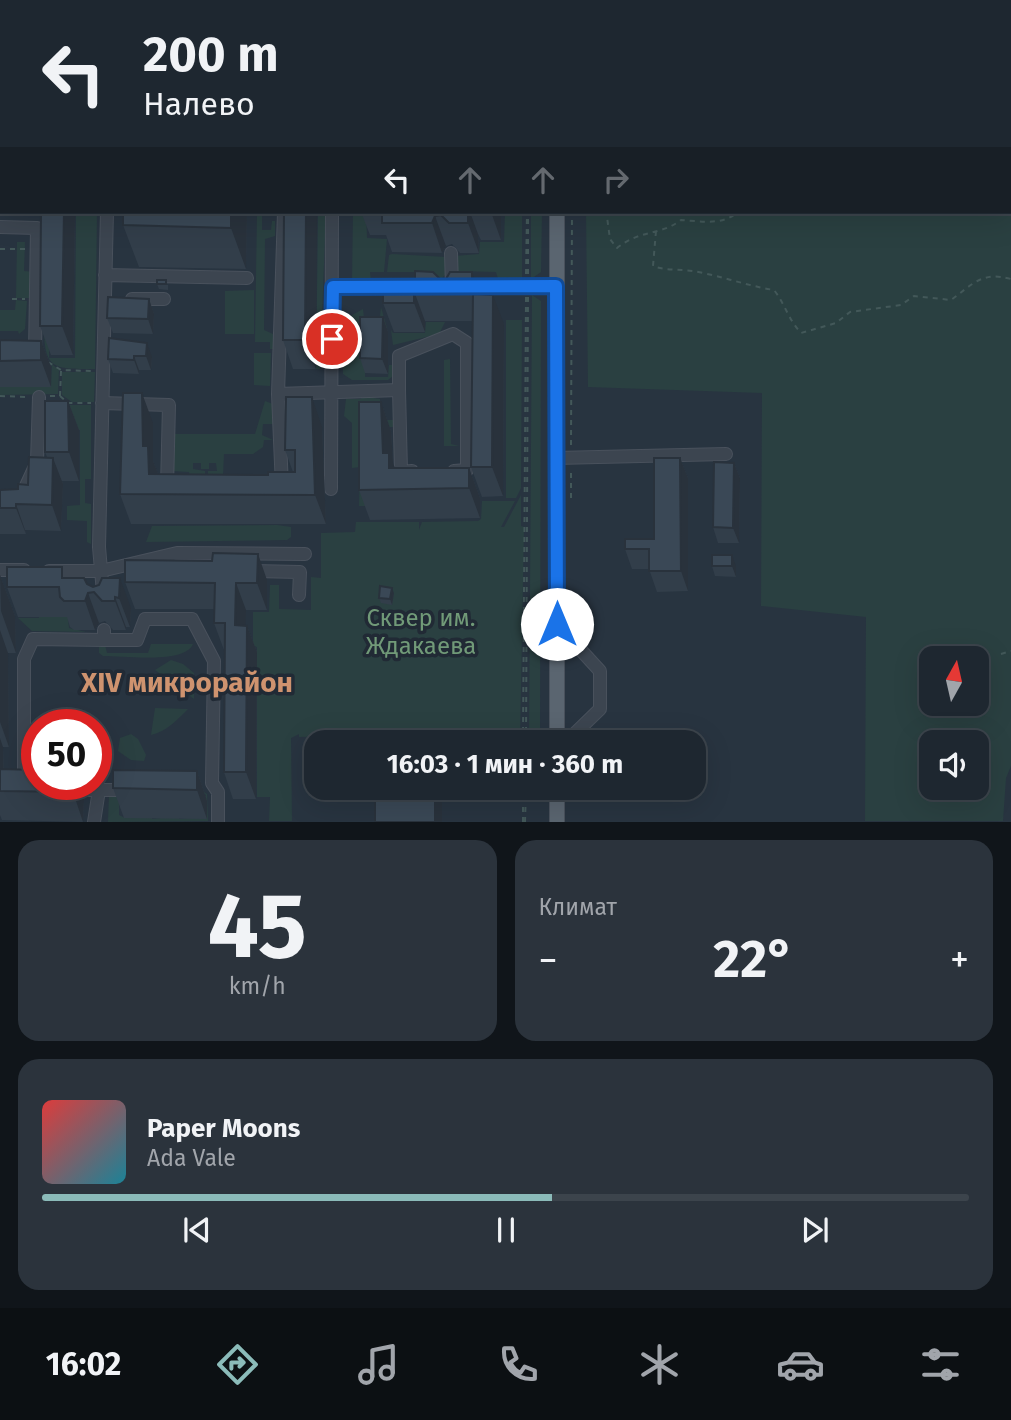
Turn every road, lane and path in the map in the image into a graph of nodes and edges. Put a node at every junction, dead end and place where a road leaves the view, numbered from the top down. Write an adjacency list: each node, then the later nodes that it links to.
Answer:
1 (107, 214): 14 (street)
2 (285, 214): 31 (street)
3 (332, 214): 20 (street)
4 (528, 214): 21 (path)
5 (557, 214): 19 (main road)
6 (572, 214): 36 (path)
7 (610, 214): 10 (path)
8 (735, 214): 10 (path)
9 (0, 227): 12 (street)
10 (656, 230): 16 (path)
11 (0, 249): 12 (path)
12 (37, 249): 26 (street)
13 (452, 253): 18 (street)
14 (105, 275): 15 (street); 22 (street)
15 (247, 278)
16 (1011, 279)
17 (414, 286): 20 (street)
18 (445, 286): 21 (street); 24 (street)
19 (556, 286): 21 (street); 36 (main road)
20 (333, 287): 29 (street)
21 (527, 288): 53 (path); 54 (path)
22 (104, 298): 23 (street); 34 (street)
23 (164, 299)
24 (452, 301)
25 (0, 353): 26 (street)
26 (35, 353): 27 (path)
27 (61, 370): 28 (path); 32 (path)
28 (96, 371)
29 (332, 390): 30 (street); 31 (street); 39 (street)
30 (399, 390): 30 (street)
31 (278, 394): 38 (street)
32 (60, 396)
33 (39, 397): 41 (street)
34 (102, 403): 37 (street); 45 (street)
35 (726, 454): 36 (street)
36 (564, 458): 40 (path); 49 (main road)
37 (180, 487)
38 (269, 488)
39 (331, 489)
40 (571, 498)
41 (0, 500)
42 (305, 554): 45 (street)
43 (0, 570): 45 (street)
44 (233, 571): 47 (street)
45 (101, 572): 46 (street); 48 (street)
46 (130, 578)
47 (299, 595)
48 (104, 608)
49 (557, 624): 55 (main road); 56 (street)
50 (1011, 650): 51 (path)
51 (1001, 654)
52 (29, 709): 65 (street)
53 (524, 730)
54 (524, 730)
55 (557, 730)
56 (578, 730)
57 (0, 790): 58 (street)
58 (21, 790)
59 (112, 790): 60 (street)
60 (138, 790)
61 (97, 800): 64 (street)
62 (524, 800): 66 (path)
63 (557, 800): 67 (main road)
64 (94, 821)
65 (218, 821)
66 (524, 821)
67 (557, 821)

